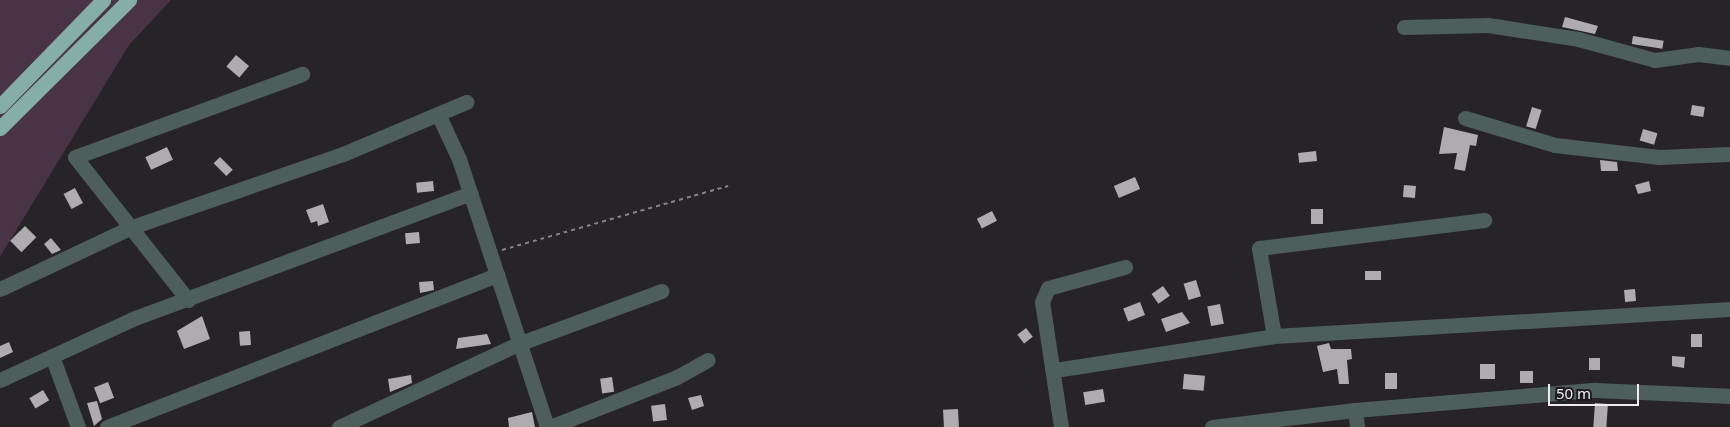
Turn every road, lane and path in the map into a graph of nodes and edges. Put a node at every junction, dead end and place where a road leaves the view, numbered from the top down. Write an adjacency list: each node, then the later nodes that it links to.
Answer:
1 (103, 0): 7 (highway)
2 (129, 0): 10 (highway)
3 (1404, 27): 4 (street)
4 (1730, 58)
5 (302, 74): 15 (street)
6 (466, 102): 8 (street)
7 (0, 106)
8 (438, 114): 13 (street); 15 (street)
9 (1465, 118): 11 (street)
10 (0, 128)
11 (1730, 154)
12 (728, 186): 16 (path)
13 (471, 193): 16 (street); 21 (street)
14 (1484, 220): 23 (street)
15 (132, 227): 19 (street); 21 (street)
16 (492, 253): 18 (street)
17 (1125, 267): 27 (street)
18 (497, 274): 24 (street); 32 (street)
19 (0, 289)
20 (661, 291): 24 (street)
21 (188, 300): 25 (street)
22 (1730, 309): 23 (street)
23 (1274, 336): 27 (street)
24 (518, 344): 33 (street); 34 (street)
25 (52, 356): 28 (street); 31 (street)
26 (708, 360): 34 (street)
27 (1055, 370): 35 (street)
28 (0, 380)
29 (1730, 396): 30 (street)
30 (1355, 410): 36 (street); 37 (street)
31 (78, 427)
32 (107, 427)
33 (339, 427)
34 (549, 427)
35 (1061, 427)
36 (1212, 427)
37 (1357, 427)

